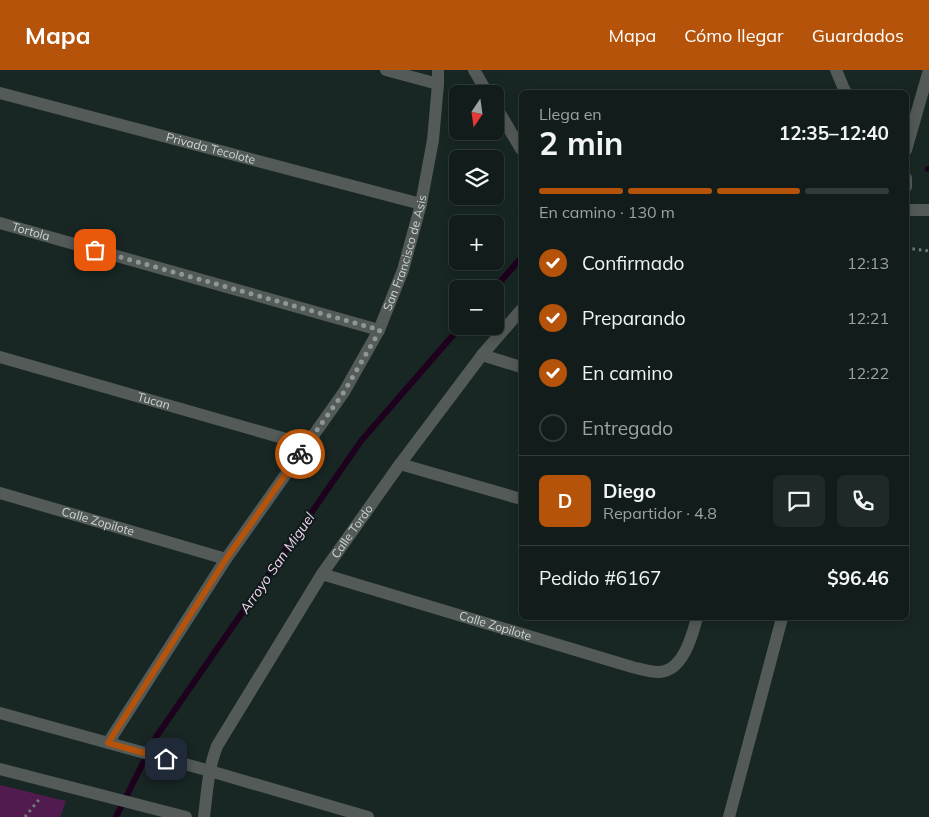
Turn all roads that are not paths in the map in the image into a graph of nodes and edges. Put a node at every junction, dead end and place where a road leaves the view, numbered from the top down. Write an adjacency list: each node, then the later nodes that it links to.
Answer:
1 (386, 70): 6 (street)
2 (438, 70): 6 (street, San Francisco de Asis)
3 (474, 70): 7 (street)
4 (836, 70): 8 (street)
5 (929, 70): 11 (street)
6 (438, 84): 13 (street, San Francisco de Asis)
7 (483, 85)
8 (845, 90)
9 (1, 97): 13 (street, Privada Tecolote)
10 (504, 120): 12 (street)
11 (909, 140)
12 (519, 146)
13 (421, 204): 18 (street, San Francisco de Asis)
14 (909, 210): 15 (street)
15 (929, 210)
16 (0, 224): 18 (street, Tortola)
17 (519, 312): 19 (street, Calle Tordo)
18 (380, 330): 22 (street, San Francisco de Asis)
19 (482, 355): 21 (street); 23 (street, Calle Tordo)
20 (0, 357): 22 (street, Tucan)
21 (519, 366)
22 (307, 445): 26 (street, San Francisco de Asis)
23 (400, 464): 25 (street); 27 (street, Calle Tordo)
24 (0, 493): 26 (street, Calle Zopilote)
25 (519, 498)
26 (226, 559): 31 (street, San Francisco de Asis)
27 (322, 574): 28 (street, Calle Zopilote); 33 (street, Calle Tordo)
28 (696, 620)
29 (781, 620): 37 (street)
30 (0, 713): 31 (street)
31 (112, 744): 33 (street)
32 (0, 769): 34 (street)
33 (205, 770): 35 (street, Calle Tordo); 36 (street)
34 (183, 816)
35 (204, 817)
36 (368, 817)
37 (729, 817)

